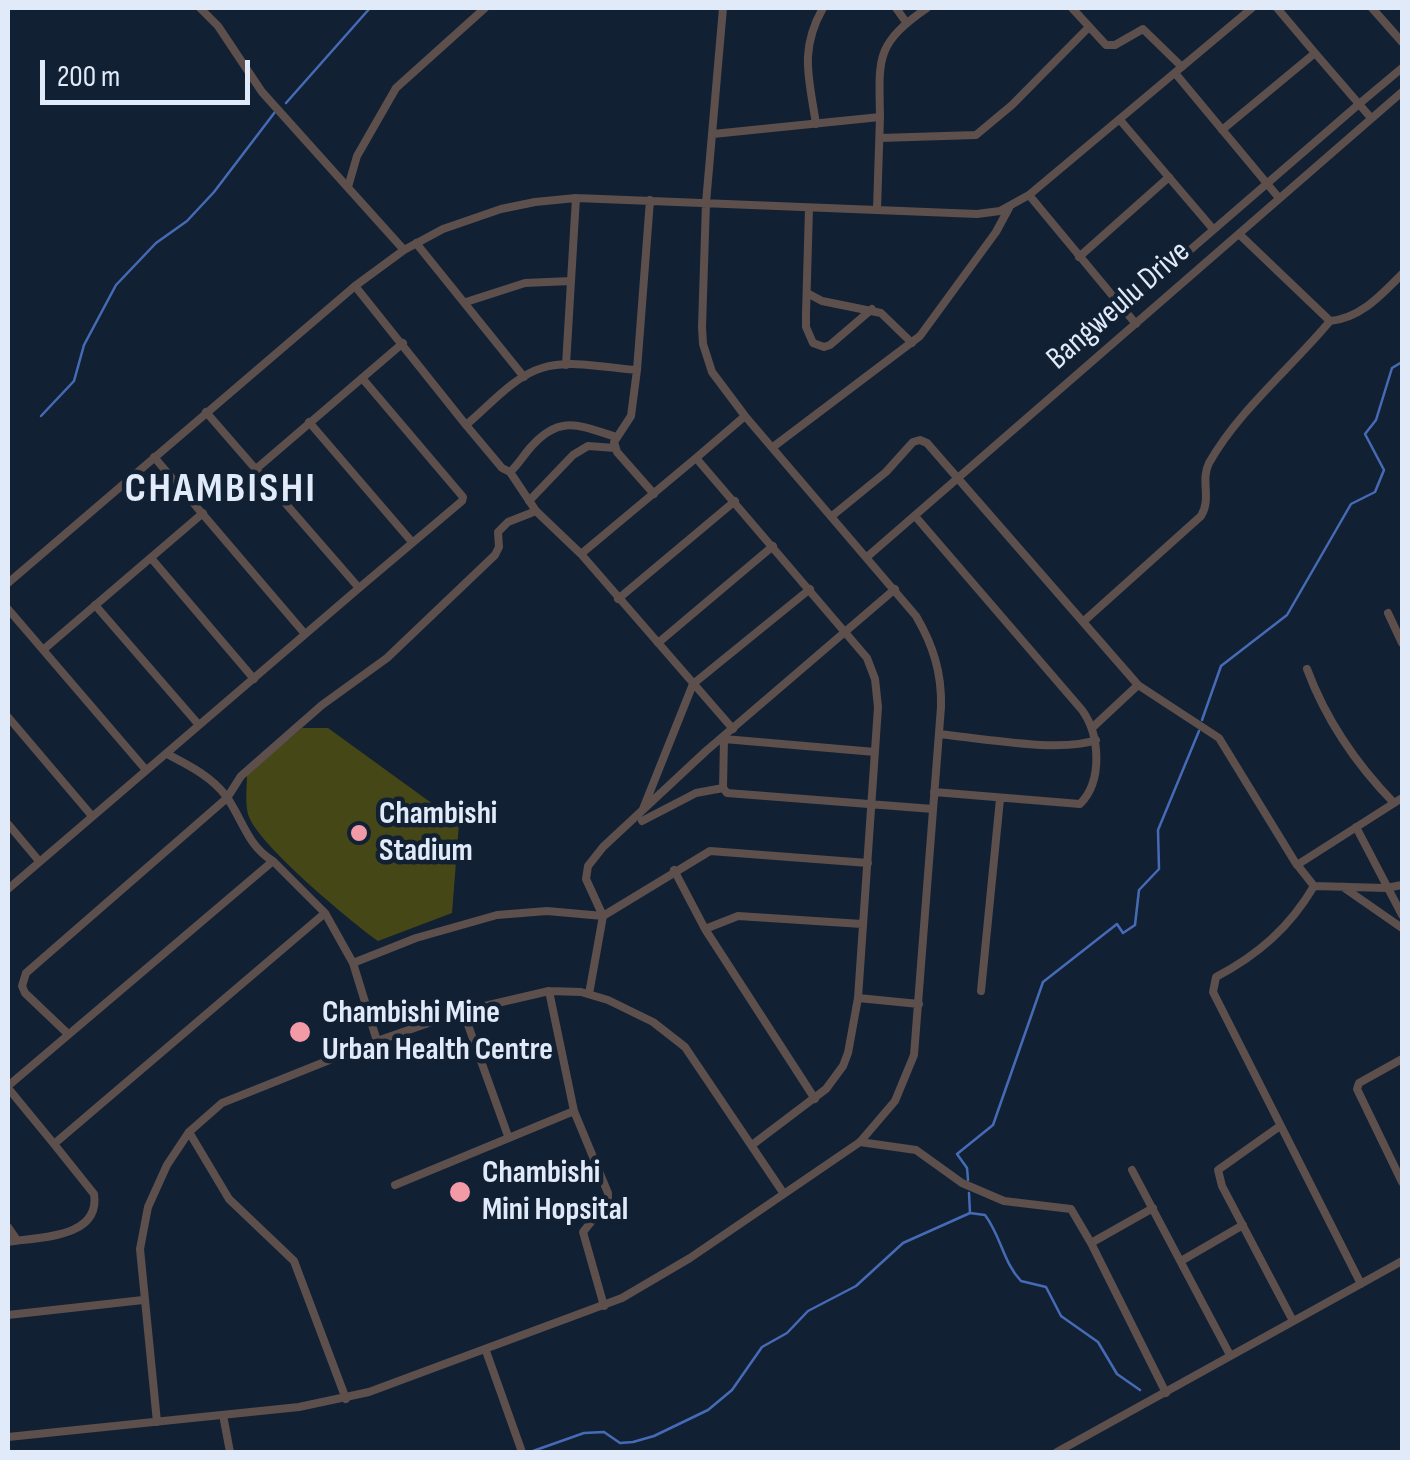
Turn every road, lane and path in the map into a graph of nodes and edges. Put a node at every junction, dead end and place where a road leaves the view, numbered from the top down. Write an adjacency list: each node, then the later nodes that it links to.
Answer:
1 (200, 8): 28 (street)
2 (485, 8): 28 (street)
3 (723, 8): 24 (street)
4 (823, 8): 22 (street)
5 (896, 8): 11 (street)
6 (927, 8): 11 (street)
7 (1072, 8): 12 (street)
8 (1252, 8): 16 (street)
9 (1277, 8): 14 (street)
10 (1372, 8): 13 (street)
11 (906, 22): 19 (street)
12 (1090, 28): 16 (street); 25 (street)
13 (1402, 42)
14 (1315, 53): 18 (street); 23 (street)
15 (1402, 68): 18 (street, Bangweulu Drive)
16 (1178, 70): 21 (street); 23 (street)
17 (1402, 92): 20 (street, Bangweulu Drive)
18 (1359, 104): 20 (street); 27 (street, Bangweulu Drive)
19 (880, 117): 22 (street); 25 (street)
20 (1372, 118): 31 (street, Bangweulu Drive)
21 (1120, 120): 26 (street); 29 (street)
22 (816, 124): 24 (street)
23 (1222, 130): 27 (street)
24 (712, 134): 33 (street)
25 (880, 138): 36 (street)
26 (1169, 178): 37 (street); 41 (street)
27 (1267, 183): 31 (street); 37 (street, Bangweulu Drive)
28 (348, 187): 40 (street)
29 (1029, 195): 34 (street); 41 (street)
30 (576, 198): 32 (street); 39 (street); 43 (street)
31 (1280, 198): 38 (street, Bangweulu Drive)
32 (650, 200): 33 (street); 54 (street)
33 (706, 203): 35 (street); 58 (street)
34 (1009, 207): 36 (street); 51 (street)
35 (809, 208): 36 (street); 45 (street)
36 (877, 209)
37 (1213, 229): 47 (street, Bangweulu Drive)
38 (1239, 234): 49 (street); 50 (street, Bangweulu Drive)
39 (416, 244): 40 (street); 46 (street)
40 (404, 250): 44 (street)
41 (1079, 256): 47 (street)
42 (1402, 274): 49 (street)
43 (571, 281): 46 (street); 53 (street)
44 (355, 286): 52 (street); 57 (street)
45 (808, 294): 48 (street); 48 (street)
46 (466, 302): 55 (street)
47 (1123, 308): 50 (street)
48 (872, 309): 51 (street)
49 (1330, 321): 89 (street)
50 (1136, 324): 68 (street, Bangweulu Drive)
51 (912, 343): 63 (street)
52 (403, 344): 56 (street); 60 (street)
53 (566, 364): 54 (street); 55 (street)
54 (637, 370): 61 (street)
55 (524, 377): 60 (street)
56 (362, 378): 59 (street); 76 (street)
57 (206, 412): 64 (street); 66 (street)
58 (745, 416): 63 (street); 65 (street)
59 (309, 422): 66 (street); 76 (street)
60 (466, 425): 67 (street)
61 (616, 437): 62 (street); 67 (street)
62 (615, 448): 69 (street); 71 (street)
63 (773, 448): 74 (street)
64 (154, 456): 73 (street); 81 (street)
65 (696, 458): 69 (street); 70 (street)
66 (256, 468): 82 (street)
67 (510, 472): 71 (street)
68 (957, 479): 74 (street); 75 (street, Bangweulu Drive); 89 (street)
69 (654, 494): 78 (street)
70 (735, 501): 77 (street); 85 (street)
71 (529, 502): 72 (street)
72 (536, 512): 78 (street); 110 (street)
73 (203, 513): 80 (street); 91 (street)
74 (832, 516): 79 (street)
75 (915, 516): 79 (street, Bangweulu Drive); 101 (street)
76 (412, 542): 82 (street)
77 (773, 546): 83 (street); 92 (street)
78 (581, 554): 85 (street)
79 (867, 557): 84 (street)
80 (152, 558): 86 (street); 96 (street)
81 (8, 583)
82 (359, 588): 91 (street)
83 (810, 589): 90 (street); 97 (street)
84 (894, 589): 90 (street); 103 (street)
85 (618, 599): 92 (street)
86 (95, 606): 94 (street); 100 (street)
87 (8, 609): 94 (street)
88 (1388, 613): 93 (street)
89 (1084, 621): 98 (street)
90 (847, 632): 102 (street); 105 (street)
91 (306, 634): 96 (street)
92 (658, 643): 97 (street)
93 (1402, 644)
94 (43, 650): 107 (street)
95 (1307, 670): 112 (street)
96 (254, 679): 100 (street)
97 (693, 684): 102 (street); 116 (street)
98 (1138, 685): 101 (street); 122 (street)
99 (8, 717): 115 (street)
100 (199, 726): 106 (street)
101 (1093, 727): 104 (street)
102 (727, 734): 105 (street); 108 (street); 116 (street)
103 (938, 734): 104 (street); 109 (street)
104 (1096, 740): 111 (street)
105 (875, 752): 113 (street)
106 (167, 754): 107 (street); 110 (street)
107 (146, 770): 115 (street)
108 (723, 788): 113 (street); 116 (street)
109 (934, 792): 111 (street); 114 (street)
110 (227, 798): 119 (street); 142 (street)
111 (1000, 799): 137 (street)
112 (1398, 801): 118 (street)
113 (872, 806): 114 (street); 121 (street)
114 (933, 809): 140 (street)
115 (92, 816): 120 (street)
116 (641, 817): 131 (street)
117 (8, 824): 120 (street)
118 (1356, 828): 122 (street); 127 (street)
119 (273, 861): 129 (street); 142 (street)
120 (39, 862): 128 (street)
121 (868, 863): 123 (street); 132 (street)
122 (1297, 865): 125 (street)
123 (674, 870): 131 (street); 134 (street)
124 (1402, 885): 127 (street)
125 (1314, 886): 126 (street); 148 (street)
126 (1343, 887): 127 (street); 133 (street)
127 (1386, 888): 130 (street)
128 (8, 890)
129 (325, 914): 135 (street); 152 (street)
130 (1402, 915)
131 (602, 916): 135 (street); 138 (street)
132 (862, 924): 134 (street); 139 (street)
133 (1402, 928)
134 (705, 930): 146 (street)
135 (353, 963): 143 (street)
136 (549, 991): 138 (street); 141 (street); 147 (street)
137 (981, 991)
138 (589, 994): 153 (street)
139 (858, 998): 140 (street); 146 (street)
140 (918, 1004): 151 (street)
141 (463, 1011): 143 (street); 150 (street)
142 (66, 1033): 145 (street)
143 (377, 1041): 149 (street)
144 (1402, 1060): 155 (street)
145 (8, 1087): 152 (street)
146 (815, 1099): 153 (street)
147 (574, 1111): 150 (street); 167 (street)
148 (1280, 1126): 159 (street); 165 (street)
149 (189, 1132): 166 (street); 173 (street)
150 (508, 1136): 156 (street)
151 (860, 1142): 157 (street); 162 (street)
152 (54, 1144): 161 (street)
153 (752, 1145): 157 (street)
154 (1132, 1170): 158 (street)
155 (1402, 1182)
156 (395, 1185)
157 (784, 1194): 167 (street)
158 (1153, 1208): 162 (street); 163 (street)
159 (1243, 1225): 163 (street); 169 (street)
160 (8, 1227): 161 (street)
161 (12, 1241)
162 (1091, 1242): 172 (street)
163 (1181, 1261): 171 (street)
164 (1402, 1261): 165 (street)
165 (1361, 1284): 169 (street)
166 (142, 1300): 168 (street); 175 (street)
167 (604, 1306): 170 (street)
168 (8, 1314)
169 (1293, 1321): 171 (street)
170 (486, 1351): 173 (street); 178 (street)
171 (1230, 1354): 172 (street)
172 (1166, 1393): 179 (street)
173 (346, 1398): 174 (street)
174 (223, 1415): 175 (street); 177 (street)
175 (157, 1422): 176 (street)
176 (8, 1437)
177 (230, 1452)
178 (522, 1452)
179 (1057, 1452)

